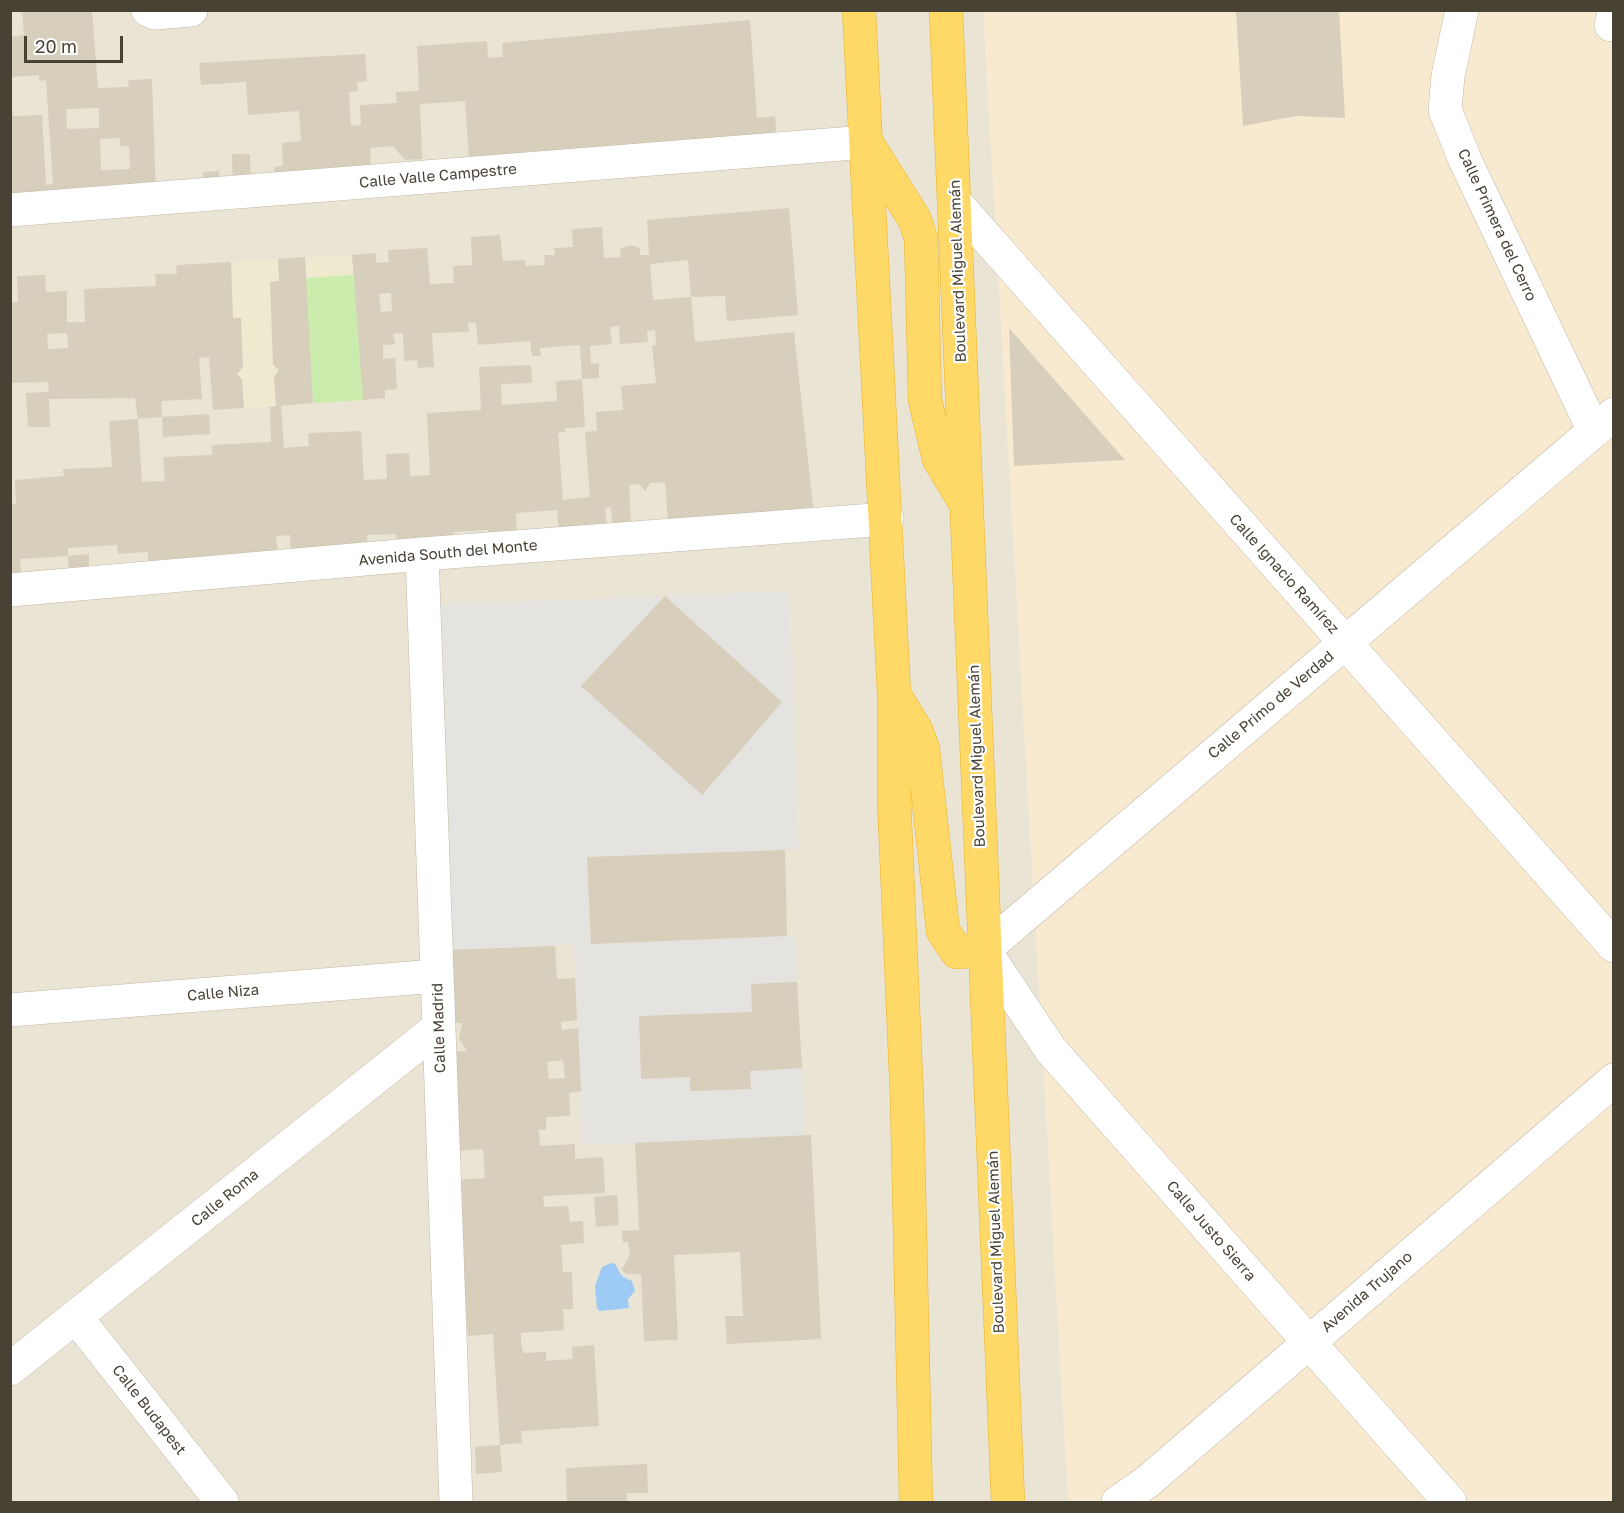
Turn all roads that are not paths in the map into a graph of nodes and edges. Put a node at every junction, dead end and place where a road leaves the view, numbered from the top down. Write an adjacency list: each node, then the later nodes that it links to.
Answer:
1 (148, 10): 2 (street)
2 (191, 10)
3 (859, 10): 6 (highway)
4 (946, 10): 7 (highway, Boulevard Miguel Alemán)
5 (1462, 10): 9 (street, Calle Primera del Cerro)
6 (866, 142): 8 (street, Calle Valle Campestre); 10 (highway); 11 (highway)
7 (955, 202): 10 (highway, Boulevard Miguel Alemán); 14 (street, Calle Ignacio Ramírez)
8 (10, 210)
9 (1604, 423): 14 (street, Calle Primo de Verdad)
10 (967, 506): 17 (highway, Boulevard Miguel Alemán)
11 (887, 519): 12 (street, Avenida South del Monte); 15 (highway)
12 (422, 554): 13 (street, Avenida South del Monte); 18 (street, Calle Madrid)
13 (10, 590)
14 (1345, 642): 16 (street, Calle Ignacio Ramírez); 17 (street, Calle Primo de Verdad)
15 (894, 694): 17 (highway); 27 (highway)
16 (1614, 946)
17 (984, 950): 23 (street, Calle Justo Sierra); 28 (highway, Boulevard Miguel Alemán)
18 (436, 976): 19 (street, Calle Niza); 20 (street, Calle Madrid)
19 (10, 1010)
20 (439, 1027): 22 (street, Calle Roma); 26 (street, Calle Madrid)
21 (1614, 1080): 23 (street, Avenida Trujano)
22 (76, 1317): 24 (street, Calle Roma); 25 (street, Calle Budapest)
23 (1309, 1342): 29 (street, Avenida Trujano); 30 (street, Calle Justo Sierra)
24 (10, 1369)
25 (222, 1503)
26 (456, 1503)
27 (916, 1503)
28 (1008, 1503)
29 (1118, 1503)
30 (1450, 1503)

